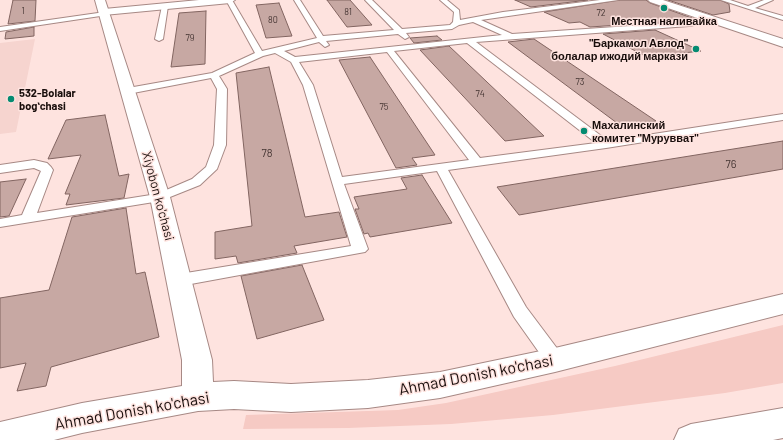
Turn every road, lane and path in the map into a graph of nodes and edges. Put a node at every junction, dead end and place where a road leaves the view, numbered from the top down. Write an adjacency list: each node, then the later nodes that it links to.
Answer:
1 (230, 0): 9 (street); 28 (lane)
2 (297, 0): 22 (lane)
3 (368, 0): 18 (lane)
4 (443, 0): 15 (lane)
5 (615, 0): 13 (lane)
6 (653, 0): 14 (street)
7 (724, 0): 10 (lane)
8 (770, 0): 10 (lane)
9 (172, 4): 11 (street); 21 (lane)
10 (748, 8): 12 (lane)
11 (103, 9): 17 (lane); 32 (street, Xiyobon ko'chasi)
12 (783, 18)
13 (474, 20): 15 (lane); 20 (lane)
14 (714, 20): 19 (street); 20 (lane)
15 (457, 23): 18 (lane)
16 (783, 28): 19 (street)
17 (0, 29)
18 (401, 32): 22 (lane); 25 (lane)
19 (755, 34): 24 (street)
20 (512, 36): 23 (lane)
21 (159, 39)
22 (320, 39): 26 (lane); 29 (lane)
23 (469, 41): 25 (lane); 34 (lane)
24 (783, 43)
25 (415, 47): 27 (lane)
26 (276, 50): 28 (lane); 30 (lane)
27 (389, 50): 29 (lane); 35 (lane)
28 (260, 54): 31 (lane)
29 (331, 56): 30 (lane)
30 (294, 60): 38 (lane)
31 (214, 75): 32 (lane); 39 (lane)
32 (128, 91): 39 (street, Xiyobon ko'chasi)
33 (783, 117): 34 (lane)
34 (606, 145): 35 (lane)
35 (477, 162): 36 (lane)
36 (440, 166): 38 (lane); 44 (lane)
37 (0, 169): 40 (lane)
38 (337, 181): 42 (lane)
39 (160, 197): 40 (lane); 42 (street, Xiyobon ko'chasi)
40 (28, 218): 41 (lane)
41 (0, 222)
42 (180, 280): 45 (street, Xiyobon ko'chasi)
43 (783, 304): 44 (street, Ahmad Donish ko'chasi)
44 (555, 360): 45 (street, Ahmad Donish ko'chasi)
45 (198, 397): 47 (street, Ahmad Donish ko'chasi)
46 (783, 423): 48 (street)
47 (0, 438)
48 (691, 440)

